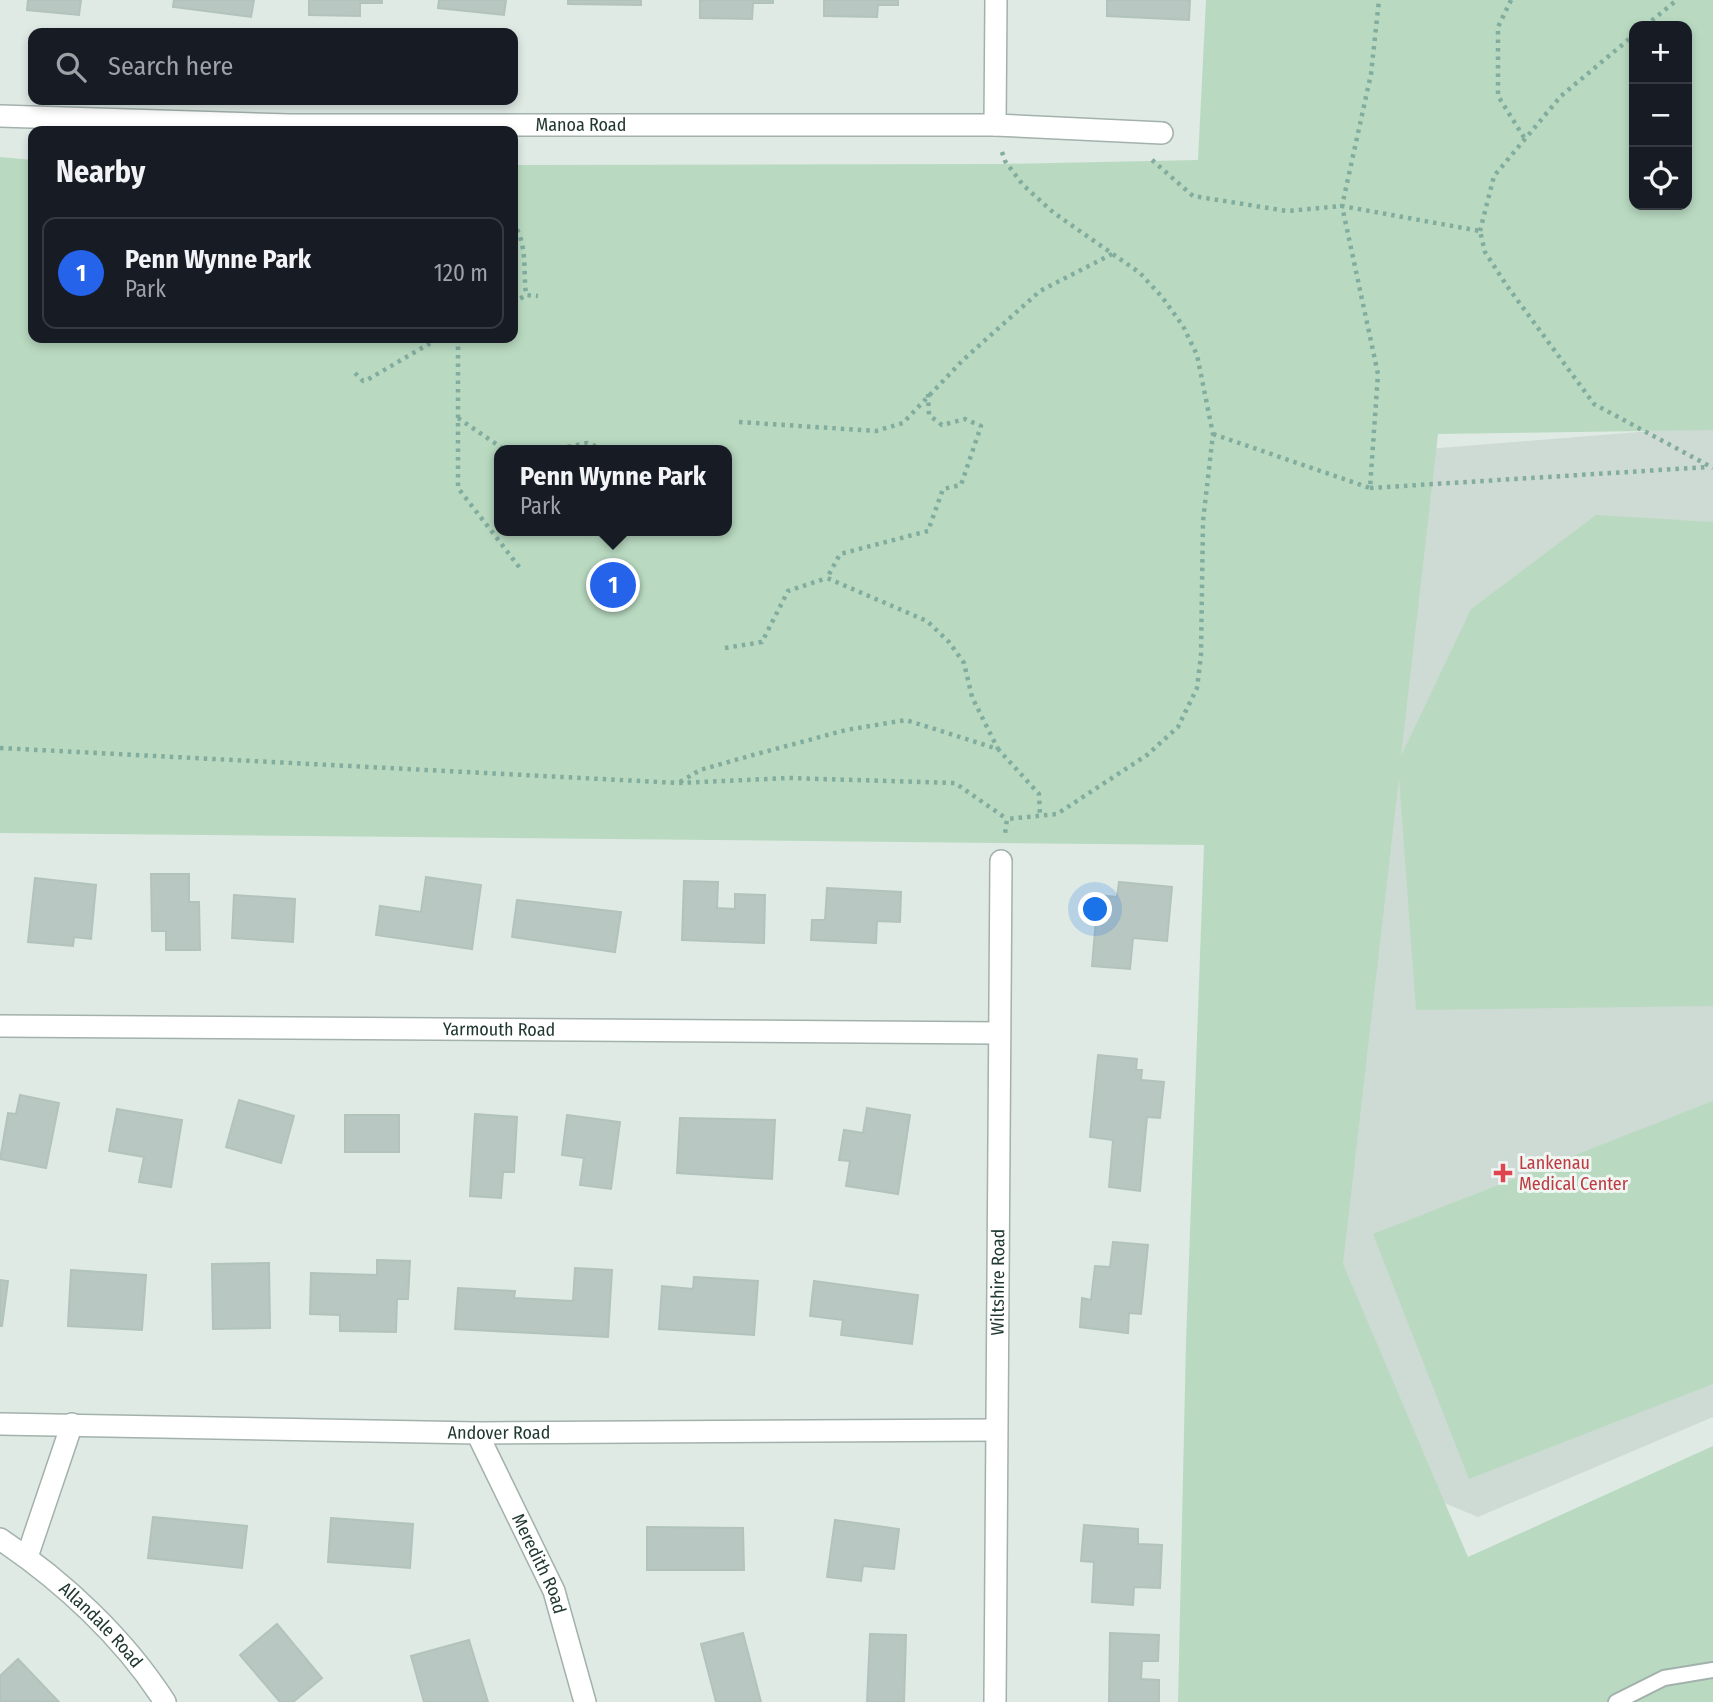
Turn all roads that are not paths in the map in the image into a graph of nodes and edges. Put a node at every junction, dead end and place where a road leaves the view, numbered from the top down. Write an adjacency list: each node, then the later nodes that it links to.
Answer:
1 (996, 0): 3 (street)
2 (0, 116): 3 (street, Manoa Road)
3 (995, 125): 4 (street, Manoa Road)
4 (1163, 133)
5 (1001, 861): 7 (street, Wiltshire Road)
6 (0, 1026): 7 (street, Yarmouth Road)
7 (999, 1033): 10 (street, Wiltshire Road)
8 (0, 1424): 9 (street, Andover Road)
9 (72, 1424): 11 (street, Andover Road); 13 (street)
10 (996, 1430): 11 (street, Andover Road); 17 (street, Wiltshire Road)
11 (477, 1433): 16 (street, Meredith Road)
12 (0, 1539): 13 (street, Allandale Road)
13 (27, 1557): 15 (street, Allandale Road)
14 (1713, 1670): 18 (lane)
15 (165, 1702)
16 (585, 1702)
17 (995, 1702)
18 (1616, 1702)

